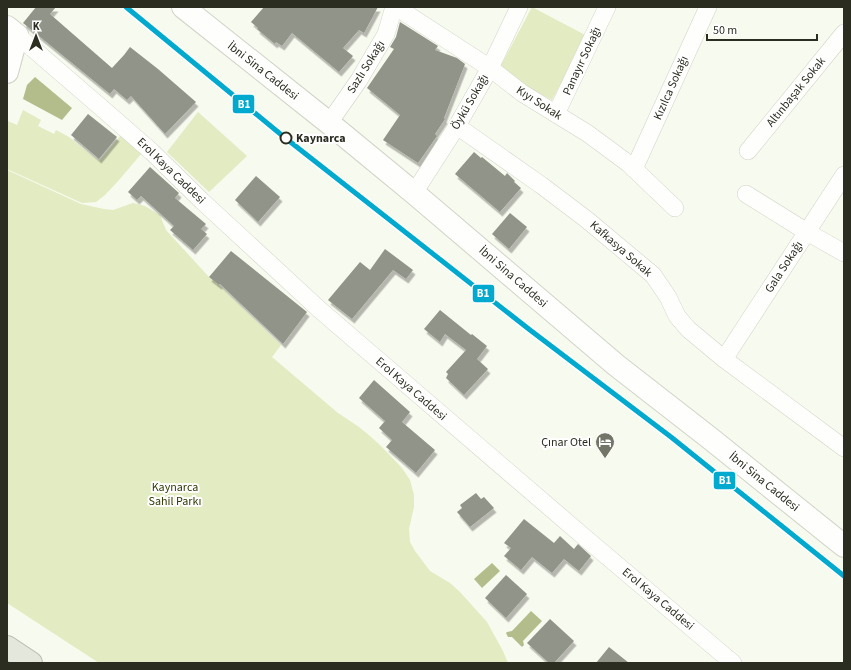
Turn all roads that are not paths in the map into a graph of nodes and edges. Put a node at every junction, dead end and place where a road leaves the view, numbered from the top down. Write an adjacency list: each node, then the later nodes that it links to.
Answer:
1 (183, 7): 11 (street, İbni Sina Caddesi)
2 (395, 7): 8 (street, Kıyı Sokak); 11 (street, Sazlı Sokağı)
3 (519, 7): 8 (street, Öykü Sokağı)
4 (607, 7): 10 (street, Panayır Sokağı)
5 (708, 7): 14 (street, Kızılca Sokağı)
6 (12, 31): 9 (street); 26 (street, Erol Kaya Caddesi)
7 (844, 32): 13 (street, Altınbaşak Sokak)
8 (490, 68): 10 (street, Kıyı Sokak); 12 (street, Öykü Sokağı)
9 (7, 72)
10 (556, 114): 14 (street, Kıyı Sokak)
11 (330, 123): 16 (street, İbni Sina Caddesi)
12 (457, 126): 16 (street, Öykü Sokağı); 21 (street, Kafkasya Sokak)
13 (748, 151)
14 (634, 169): 18 (street, Kıyı Sokak)
15 (844, 175): 19 (street, Gala Sokağı)
16 (414, 193): 23 (street, İbni Sina Caddesi)
17 (746, 194): 19 (street)
18 (675, 208)
19 (807, 232): 20 (street); 21 (street, Gala Sokağı)
20 (844, 253)
21 (724, 359): 22 (street, Kafkasya Sokak)
22 (842, 440)
23 (844, 546)
24 (7, 647): 25 (highway)
25 (31, 663)
26 (733, 663)

